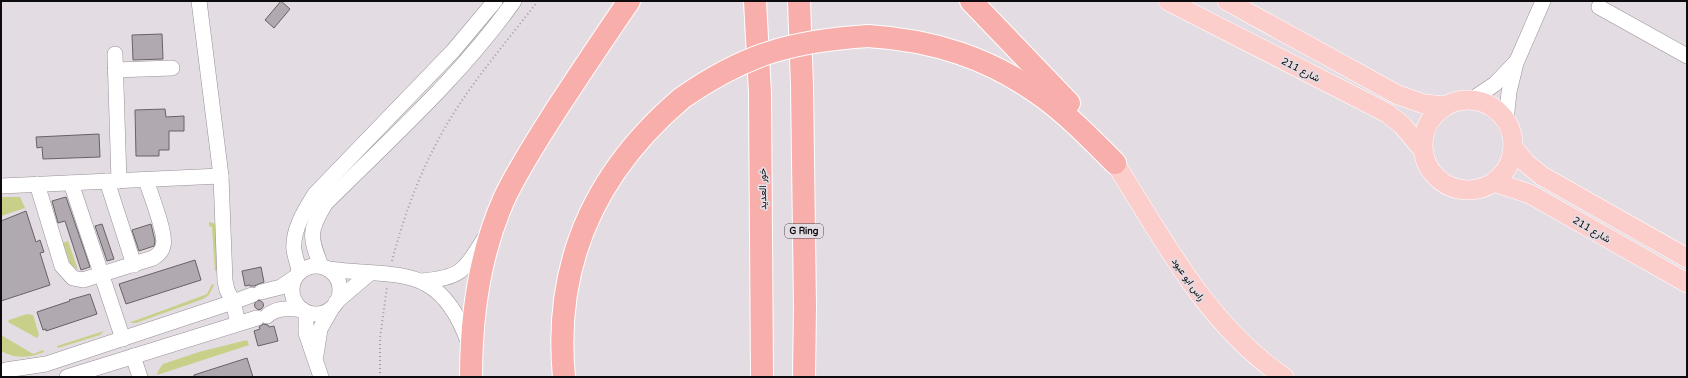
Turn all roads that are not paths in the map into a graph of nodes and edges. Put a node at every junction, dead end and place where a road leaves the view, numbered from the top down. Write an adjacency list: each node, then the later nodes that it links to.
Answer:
1 (199, 1): 23 (street)
2 (495, 1): 36 (street)
3 (514, 1): 33 (street)
4 (629, 1): 30 (highway)
5 (755, 1): 53 (highway, خور العديد)
6 (799, 1): 54 (highway, G Ring)
7 (971, 1): 22 (highway)
8 (1168, 1): 21 (main road, شارع 211)
9 (1227, 1): 18 (main road)
10 (1543, 1): 14 (street)
11 (1599, 7): 13 (street)
12 (114, 54): 16 (street)
13 (1687, 56)
14 (1516, 63): 17 (street); 19 (street)
15 (172, 68): 16 (street)
16 (115, 70): 25 (street)
17 (1471, 100): 18 (main road); 19 (main road)
18 (1446, 106): 21 (main road)
19 (1506, 121): 20 (main road)
20 (1513, 147): 26 (main road); 31 (main road, شارع 211)
21 (1423, 150): 26 (main road)
22 (1115, 163): 52 (highway, bridge); 55 (main road, راس ابو عبود)
23 (220, 176): 24 (street); 39 (street)
24 (146, 180): 25 (street); 32 (street)
25 (113, 181): 27 (street); 32 (street)
26 (1494, 182): 38 (main road, شارع 211)
27 (71, 183): 28 (street); 35 (street)
28 (37, 184): 29 (street); 35 (street)
29 (1, 186)
30 (494, 224): 37 (street); 44 (highway)
31 (1687, 258)
32 (134, 265): 35 (street)
33 (325, 268): 34 (street); 36 (street); 40 (street)
34 (370, 273): 37 (street); 40 (street)
35 (101, 275): 43 (street)
36 (297, 275): 39 (street); 41 (street)
37 (422, 281): 44 (street)
38 (1687, 283)
39 (233, 302): 42 (street); 43 (street)
40 (334, 305): 41 (street); 46 (street)
41 (305, 311): 42 (street); 46 (street)
42 (238, 323): 45 (street)
43 (123, 339): 47 (street)
44 (471, 351): 51 (highway)
45 (133, 356): 48 (street); 49 (street)
46 (316, 360): 50 (street)
47 (9, 373)
48 (67, 377)
49 (140, 377)
50 (321, 377)
51 (471, 377)
52 (564, 377)
53 (762, 377)
54 (804, 377)
55 (1284, 377)

